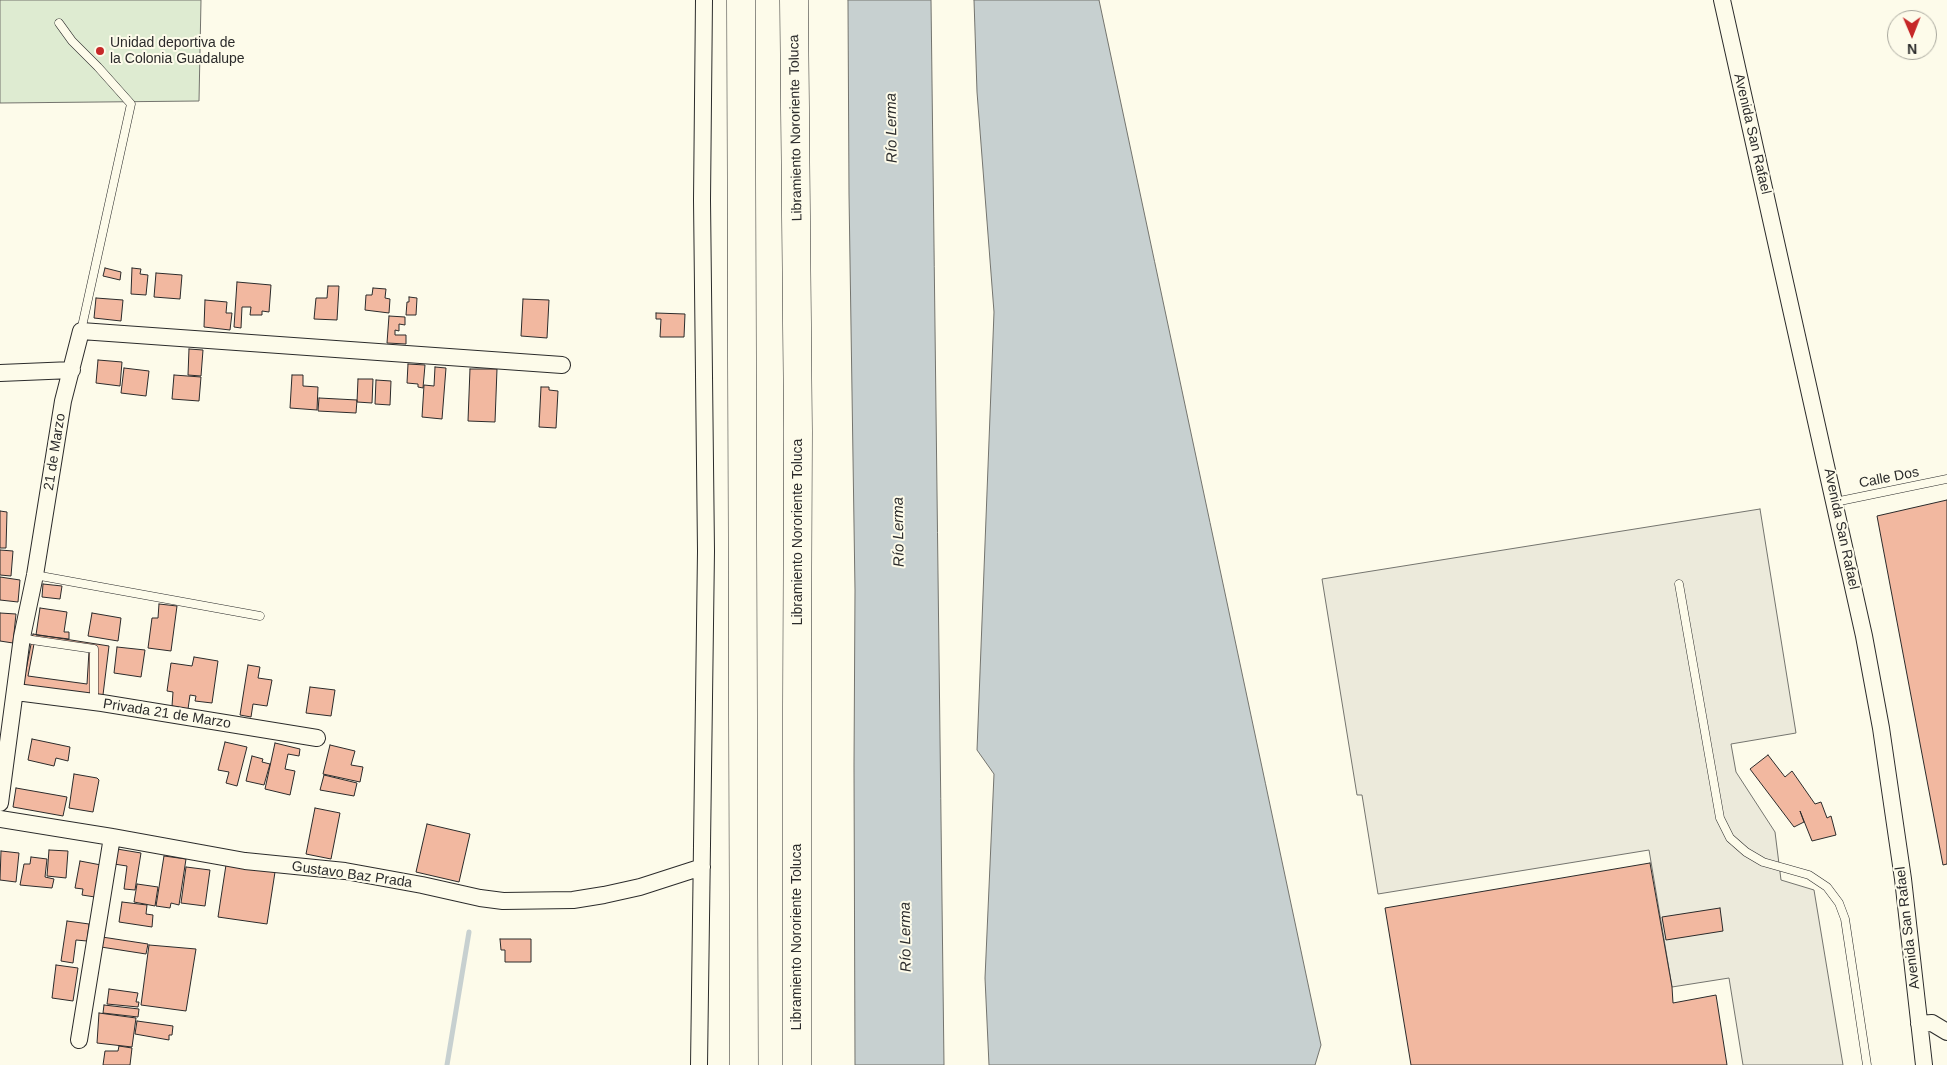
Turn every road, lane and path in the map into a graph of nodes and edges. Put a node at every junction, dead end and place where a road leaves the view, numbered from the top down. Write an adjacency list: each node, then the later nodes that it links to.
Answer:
1 (704, 0): 22 (street)
2 (741, 0): 27 (highway)
3 (794, 0): 28 (highway, Libramiento Nororiente Toluca)
4 (1722, 0): 11 (street, Avenida San Rafael)
5 (59, 23): 6 (lane, 21 de Marzo)
6 (80, 331): 7 (street); 8 (street, 21 de Marzo)
7 (562, 364)
8 (72, 370): 9 (street); 12 (street, 21 de Marzo)
9 (0, 373)
10 (1947, 479): 11 (lane, Calle Dos)
11 (1835, 502): 23 (street, Avenida San Rafael)
12 (34, 575): 14 (lane); 15 (street, 21 de Marzo)
13 (1678, 584): 29 (lane)
14 (260, 616)
15 (22, 637): 16 (street, 21 de Marzo); 17 (lane)
16 (16, 692): 17 (street, Privada 21 de Marzo); 19 (street, 21 de Marzo)
17 (94, 702): 18 (street, Privada 21 de Marzo)
18 (317, 738)
19 (0, 803)
20 (0, 819): 21 (street, Gustavo Baz Prada)
21 (112, 836): 22 (street, Gustavo Baz Prada); 25 (street)
22 (702, 868): 26 (street)
23 (1919, 1024): 24 (street); 30 (street, Avenida San Rafael)
24 (1947, 1032)
25 (78, 1040)
26 (699, 1065)
27 (744, 1065)
28 (797, 1065)
29 (1867, 1065)
30 (1924, 1065)

